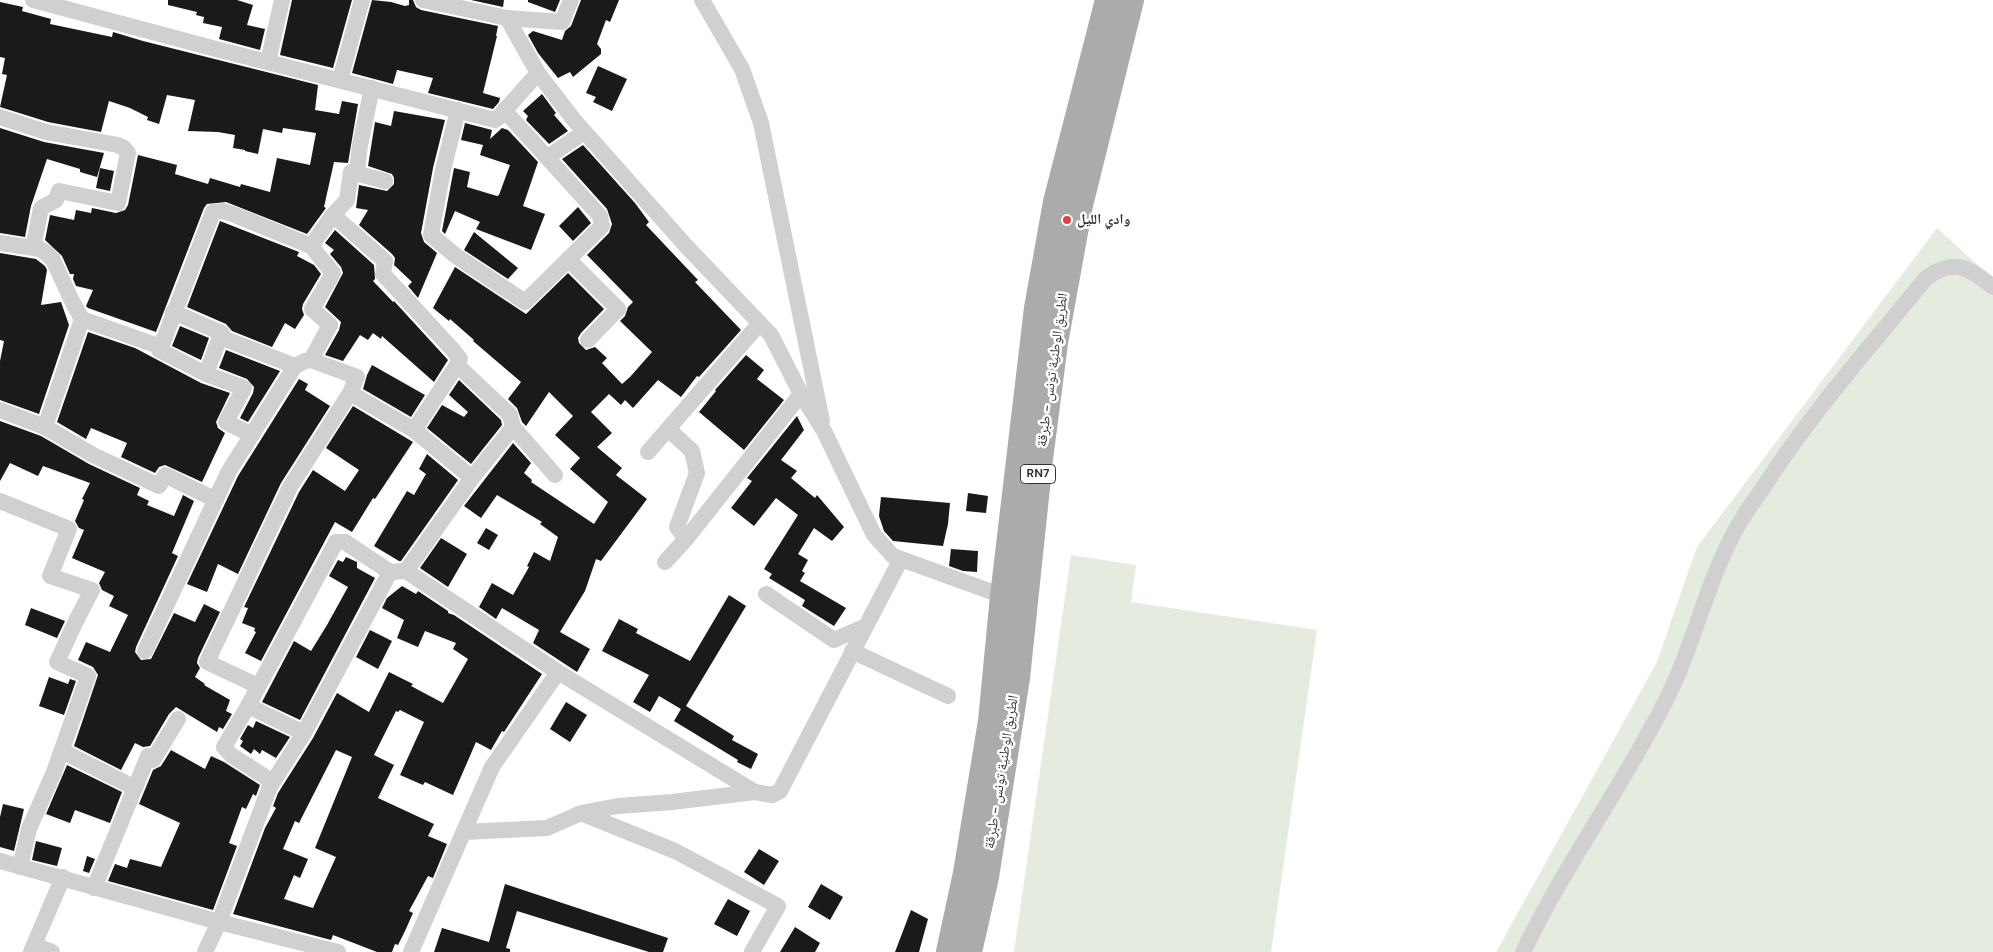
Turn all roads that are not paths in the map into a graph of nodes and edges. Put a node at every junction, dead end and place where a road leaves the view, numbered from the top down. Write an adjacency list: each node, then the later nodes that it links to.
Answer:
1 (33, 0): 9 (street)
2 (282, 0): 11 (street)
3 (362, 0): 13 (street)
4 (423, 0): 10 (street)
5 (571, 0): 10 (street)
6 (702, 0): 45 (street)
7 (1108, 0): 57 (main road, الطريق الوطنية تونس - طبرقة / RN7)
8 (1131, 0): 85 (main road, الطريق الوطنية تونس - طبرقة / RN7)
9 (68, 5): 11 (street)
10 (507, 18): 12 (street)
11 (268, 62): 13 (street)
12 (538, 73): 16 (street); 18 (street)
13 (340, 80): 14 (street)
14 (372, 88): 15 (street); 20 (street)
15 (458, 110): 16 (street); 26 (street)
16 (504, 110): 19 (street)
17 (0, 117): 25 (street)
18 (584, 132): 19 (street); 30 (street)
19 (548, 157): 26 (street)
20 (357, 172): 21 (street); 22 (street)
21 (385, 181)
22 (333, 216): 24 (street); 35 (street)
23 (0, 243): 25 (street)
24 (311, 246): 28 (street); 34 (street)
25 (33, 248): 29 (street)
26 (568, 259): 32 (street)
27 (1993, 287): 86 (street)
28 (173, 312): 31 (street); 33 (street)
29 (82, 319): 33 (street); 41 (street)
30 (760, 323): 39 (street); 43 (street)
31 (220, 337): 36 (street); 37 (street)
32 (588, 340)
33 (161, 347): 37 (street)
34 (311, 360): 36 (street); 38 (street)
35 (457, 365): 42 (street); 44 (street)
36 (295, 366): 46 (street)
37 (206, 374): 46 (street)
38 (350, 393): 44 (street); 62 (street)
39 (801, 394): 45 (street); 52 (street)
40 (0, 410): 41 (street)
41 (45, 427): 50 (street)
42 (513, 427): 48 (street); 49 (street)
43 (668, 429): 47 (street); 52 (street)
44 (414, 430): 49 (street)
45 (824, 431): 53 (street)
46 (252, 435): 50 (street)
47 (648, 452)
48 (554, 475)
49 (472, 478): 55 (street)
50 (216, 500): 59 (street)
51 (0, 501): 67 (street)
52 (686, 539): 54 (street)
53 (901, 560): 57 (street); 58 (street)
54 (665, 562)
55 (398, 572): 61 (street); 62 (street); 66 (street)
56 (766, 594): 58 (street)
57 (1003, 596): 84 (main road, الطريق الوطنية تونس - طبرقة / RN7)
58 (866, 626): 60 (street)
59 (145, 651)
60 (852, 651): 63 (street); 70 (street)
61 (558, 672): 70 (street); 72 (street)
62 (258, 686): 64 (street)
63 (948, 696)
64 (248, 706): 66 (street); 68 (street)
65 (178, 719): 69 (street)
66 (304, 733): 68 (street)
67 (62, 752): 69 (street); 74 (street)
68 (273, 782): 77 (street)
69 (136, 788): 76 (street)
70 (755, 792): 71 (street)
71 (581, 813): 72 (street); 83 (street)
72 (464, 832): 82 (street)
73 (0, 861): 74 (street)
74 (20, 866): 75 (street)
75 (63, 877): 76 (street); 78 (street)
76 (94, 888): 77 (street)
77 (219, 922): 80 (street); 81 (street)
78 (33, 948): 79 (street)
79 (52, 952)
80 (205, 952)
81 (338, 952)
82 (411, 952)
83 (752, 952)
84 (948, 952)
85 (969, 952)
86 (1523, 952)

